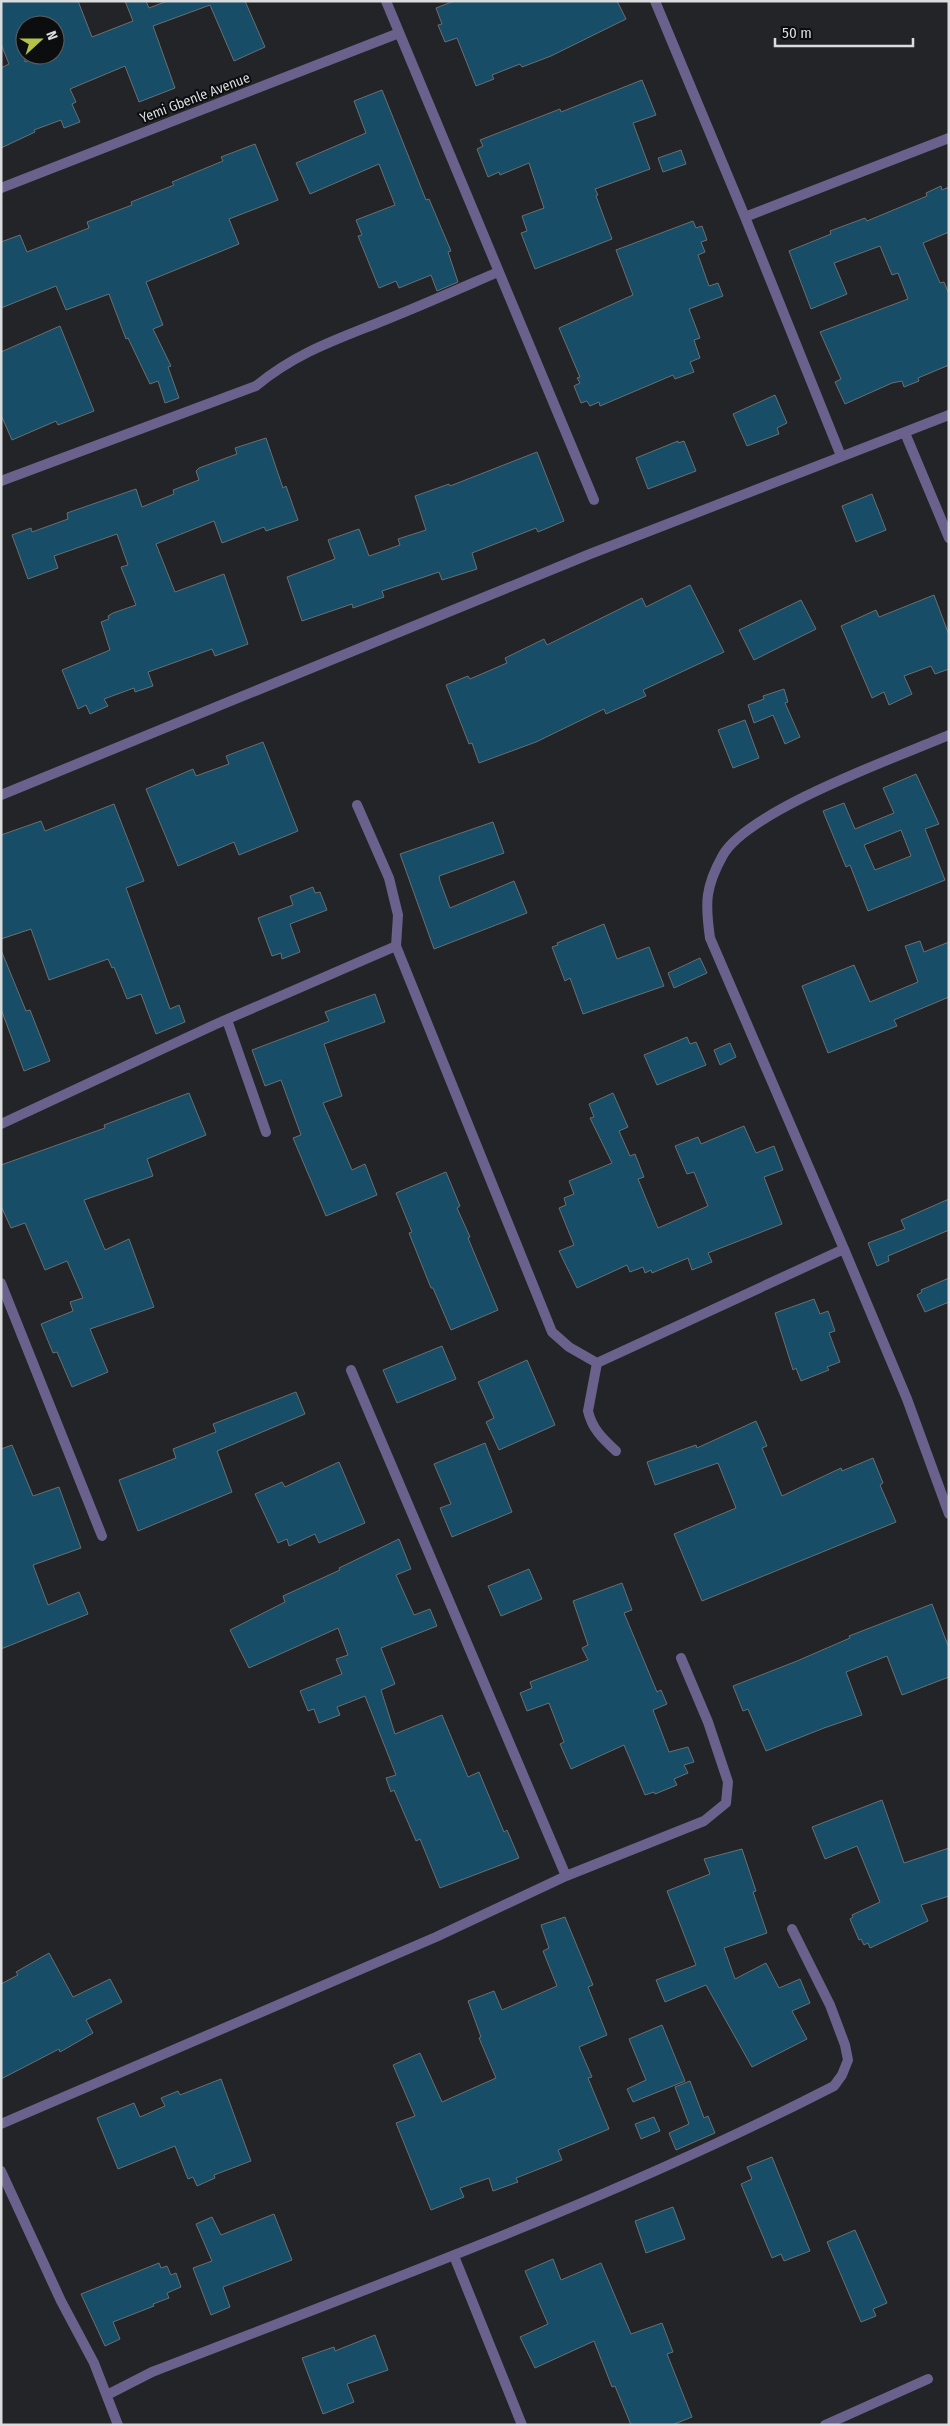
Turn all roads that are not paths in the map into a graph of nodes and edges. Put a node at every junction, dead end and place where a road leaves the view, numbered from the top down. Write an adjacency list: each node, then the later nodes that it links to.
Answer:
1 (386, 1): 3 (street)
2 (654, 1): 6 (street)
3 (399, 33): 5 (street, Yemi Gbenle Avenue); 7 (street)
4 (949, 138): 6 (street)
5 (1, 188)
6 (745, 217): 10 (street)
7 (498, 272): 11 (street); 12 (street)
8 (949, 415): 9 (street)
9 (905, 432): 10 (street); 13 (street)
10 (841, 456): 15 (street)
11 (1, 481)
12 (594, 500)
13 (949, 538)
14 (949, 736): 21 (street)
15 (1, 795)
16 (357, 805): 17 (street)
17 (396, 946): 18 (street); 23 (street)
18 (226, 1020): 19 (street); 20 (street)
19 (1, 1124)
20 (266, 1132)
21 (844, 1249): 23 (street); 26 (street)
22 (1, 1283): 27 (street)
23 (597, 1363): 25 (street)
24 (351, 1370): 29 (street)
25 (616, 1451)
26 (949, 1514)
27 (102, 1536)
28 (681, 1658): 29 (street)
29 (566, 1876): 31 (street)
30 (792, 1929): 33 (street)
31 (1, 2124)
32 (1, 2171): 35 (street)
33 (454, 2256): 35 (street); 37 (street)
34 (928, 2379): 38 (street)
35 (106, 2395): 36 (street)
36 (118, 2425)
37 (522, 2425)
38 (825, 2425)

